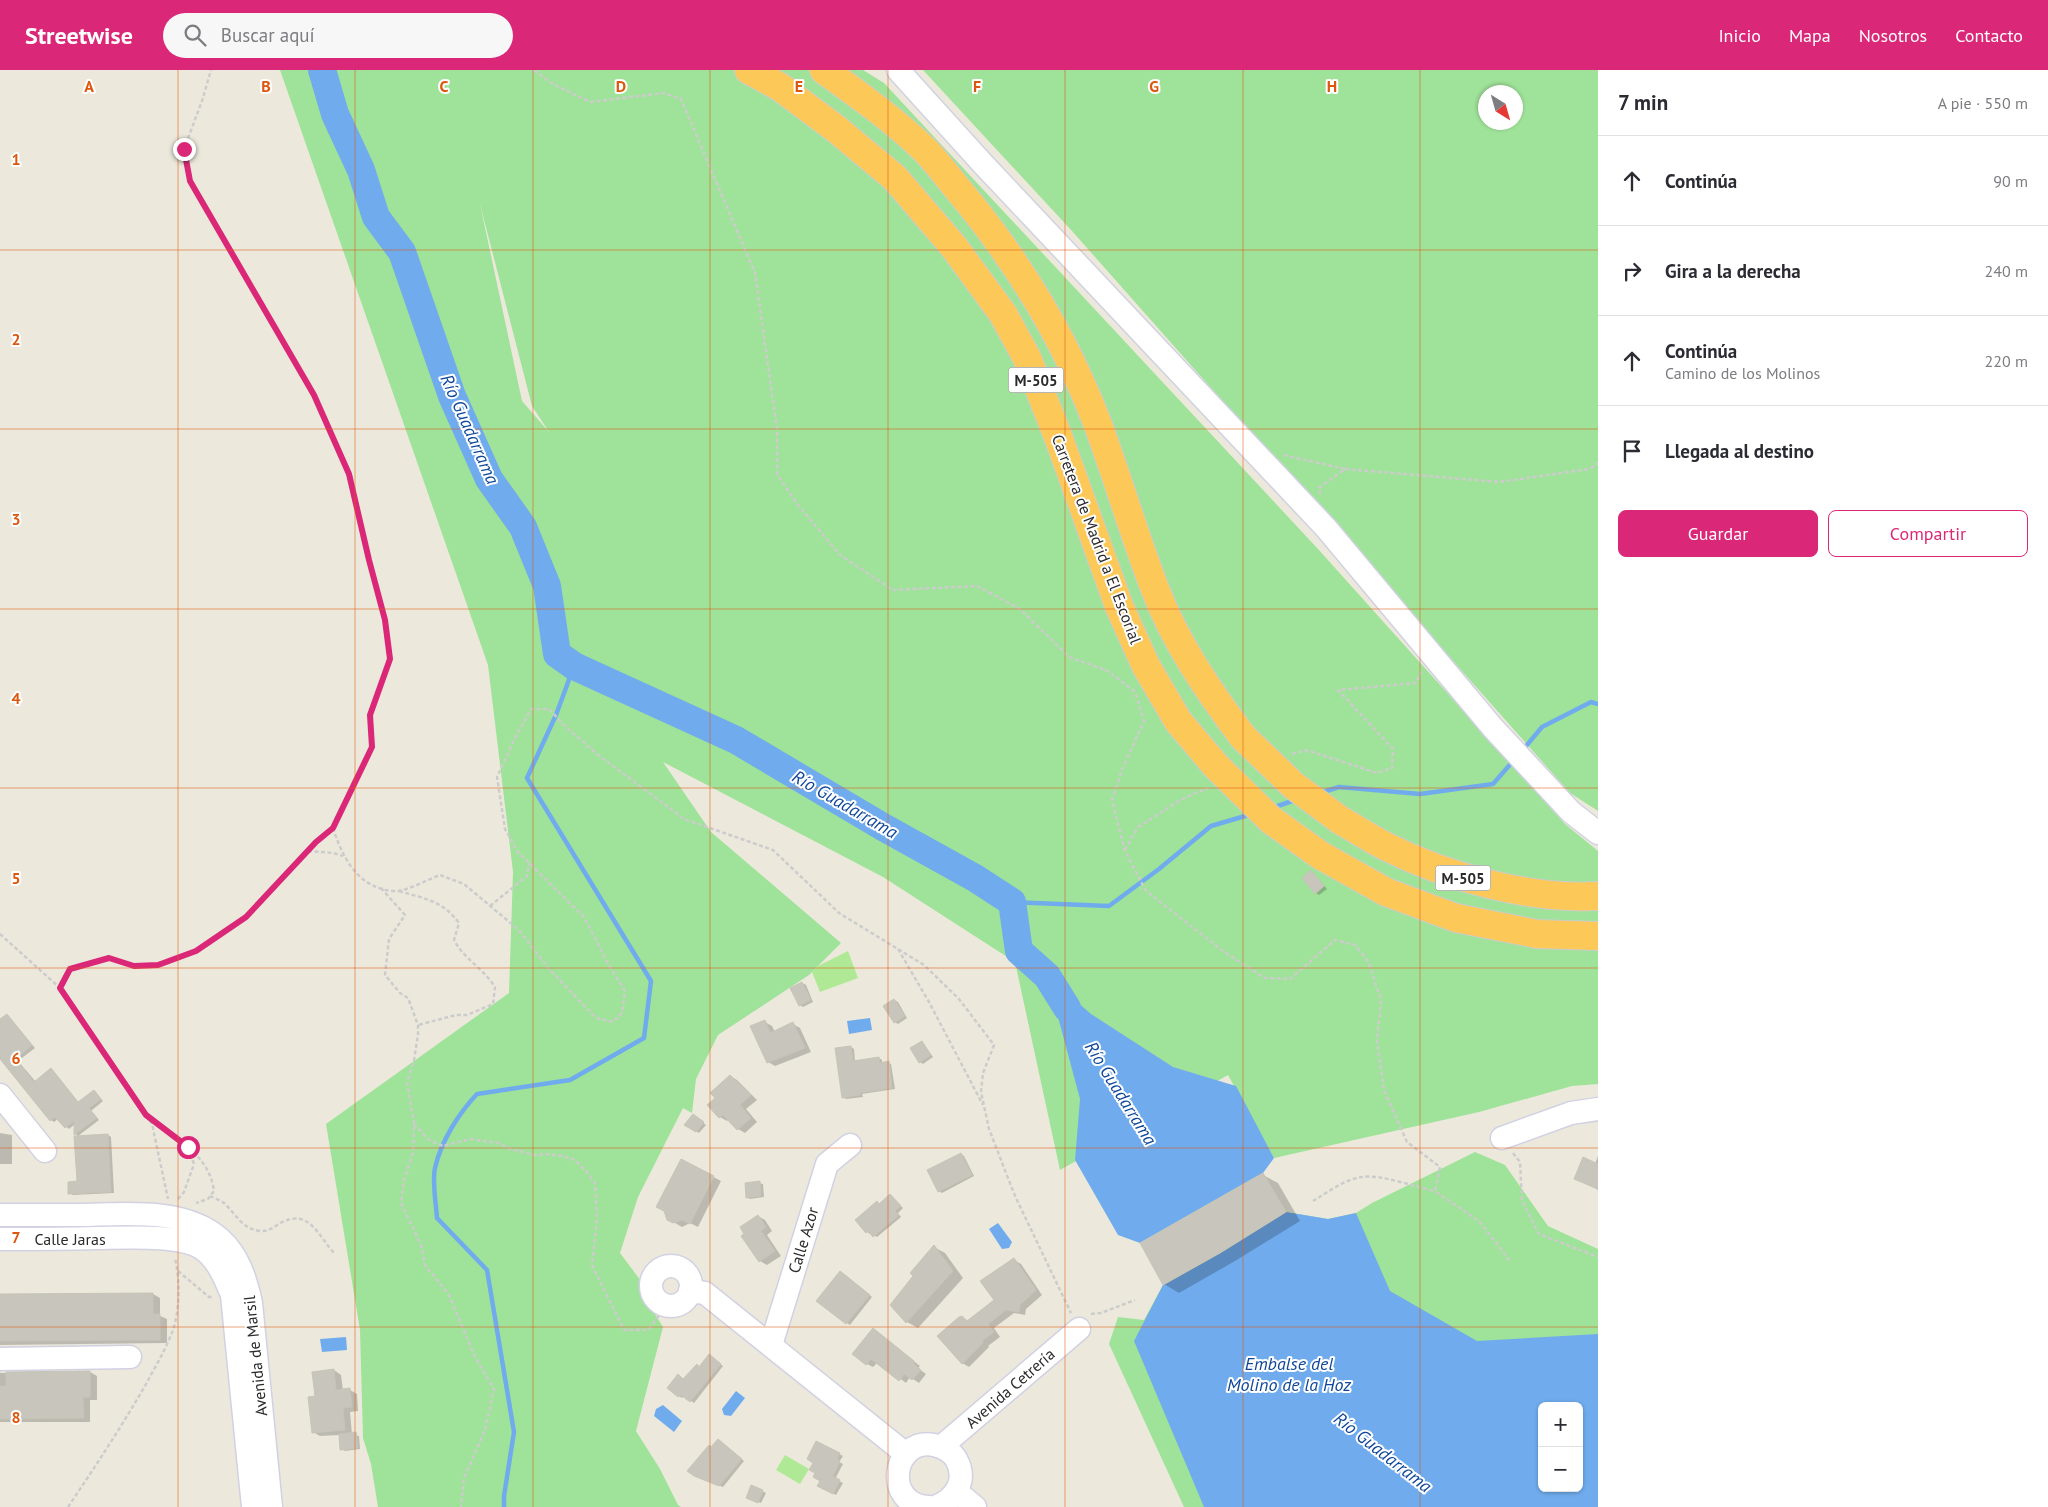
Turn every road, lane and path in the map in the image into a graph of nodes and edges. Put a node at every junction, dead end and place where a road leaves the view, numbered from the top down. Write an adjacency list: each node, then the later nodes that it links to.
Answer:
1 (211, 70): 13 (path)
2 (534, 70): 16 (path)
3 (749, 70): 12 (highway, Carretera de Madrid a El Escorial / M-505)
4 (824, 70): 22 (highway, M-505, bridge)
5 (898, 70): 6 (street)
6 (1249, 446): 8 (path); 10 (street)
7 (1598, 463): 8 (path)
8 (1345, 469): 9 (path)
9 (1320, 496)
10 (1431, 654): 11 (path); 14 (street)
11 (1284, 756)
12 (1216, 775): 16 (path); 21 (highway, Carretera de Madrid a El Escorial / M-505, bridge)
13 (333, 828): 15 (path); 17 (path)
14 (1598, 833)
15 (308, 851): 17 (path); 28 (path)
16 (1125, 851): 39 (path)
17 (344, 857): 19 (path)
18 (530, 863): 23 (path); 23 (path); 26 (path)
19 (381, 888): 20 (path); 29 (path)
20 (398, 891): 23 (path); 29 (path)
21 (1386, 892): 25 (highway, Carretera de Madrid a El Escorial / M-505); 27 (highway, M-505)
22 (1598, 896)
23 (490, 906)
24 (0, 934): 28 (path)
25 (1598, 936)
26 (898, 949): 31 (path); 31 (path)
27 (1598, 952)
28 (60, 988): 33 (path)
29 (418, 1025): 34 (path)
30 (4, 1105): 38 (street)
31 (984, 1108): 54 (path)
32 (1598, 1109): 35 (street)
33 (146, 1115): 37 (path); 42 (path)
34 (414, 1123): 53 (path); 65 (path)
35 (1502, 1138): 48 (path)
36 (850, 1145): 55 (street, Calle Azor)
37 (188, 1147): 40 (path); 42 (path)
38 (45, 1151)
39 (1435, 1191): 41 (path); 49 (path)
40 (210, 1196): 42 (path); 47 (path)
41 (1313, 1201)
42 (167, 1213): 43 (street, Avenida de Marsil); 64 (street, Avenida de Marsil)
43 (139, 1214): 44 (street, Calle Jaras)
44 (0, 1215)
45 (139, 1238): 46 (street, Calle Jaras); 63 (street, Avenida de Marsil)
46 (0, 1239)
47 (335, 1254)
48 (1598, 1257)
49 (1510, 1261)
50 (690, 1291): 53 (street); 53 (street); 55 (street)
51 (216, 1298): 62 (path)
52 (1135, 1300): 54 (path)
53 (666, 1306)
54 (1085, 1321): 58 (street, Avenida Cetrería)
55 (771, 1345): 59 (street)
56 (130, 1357): 57 (street)
57 (0, 1359)
58 (942, 1446): 59 (street); 60 (street)
59 (906, 1454): 61 (street)
60 (956, 1492): 66 (street); 67 (street)
61 (914, 1505)
62 (68, 1507)
63 (253, 1507)
64 (271, 1507)
65 (461, 1507)
66 (935, 1507)
67 (975, 1507)

